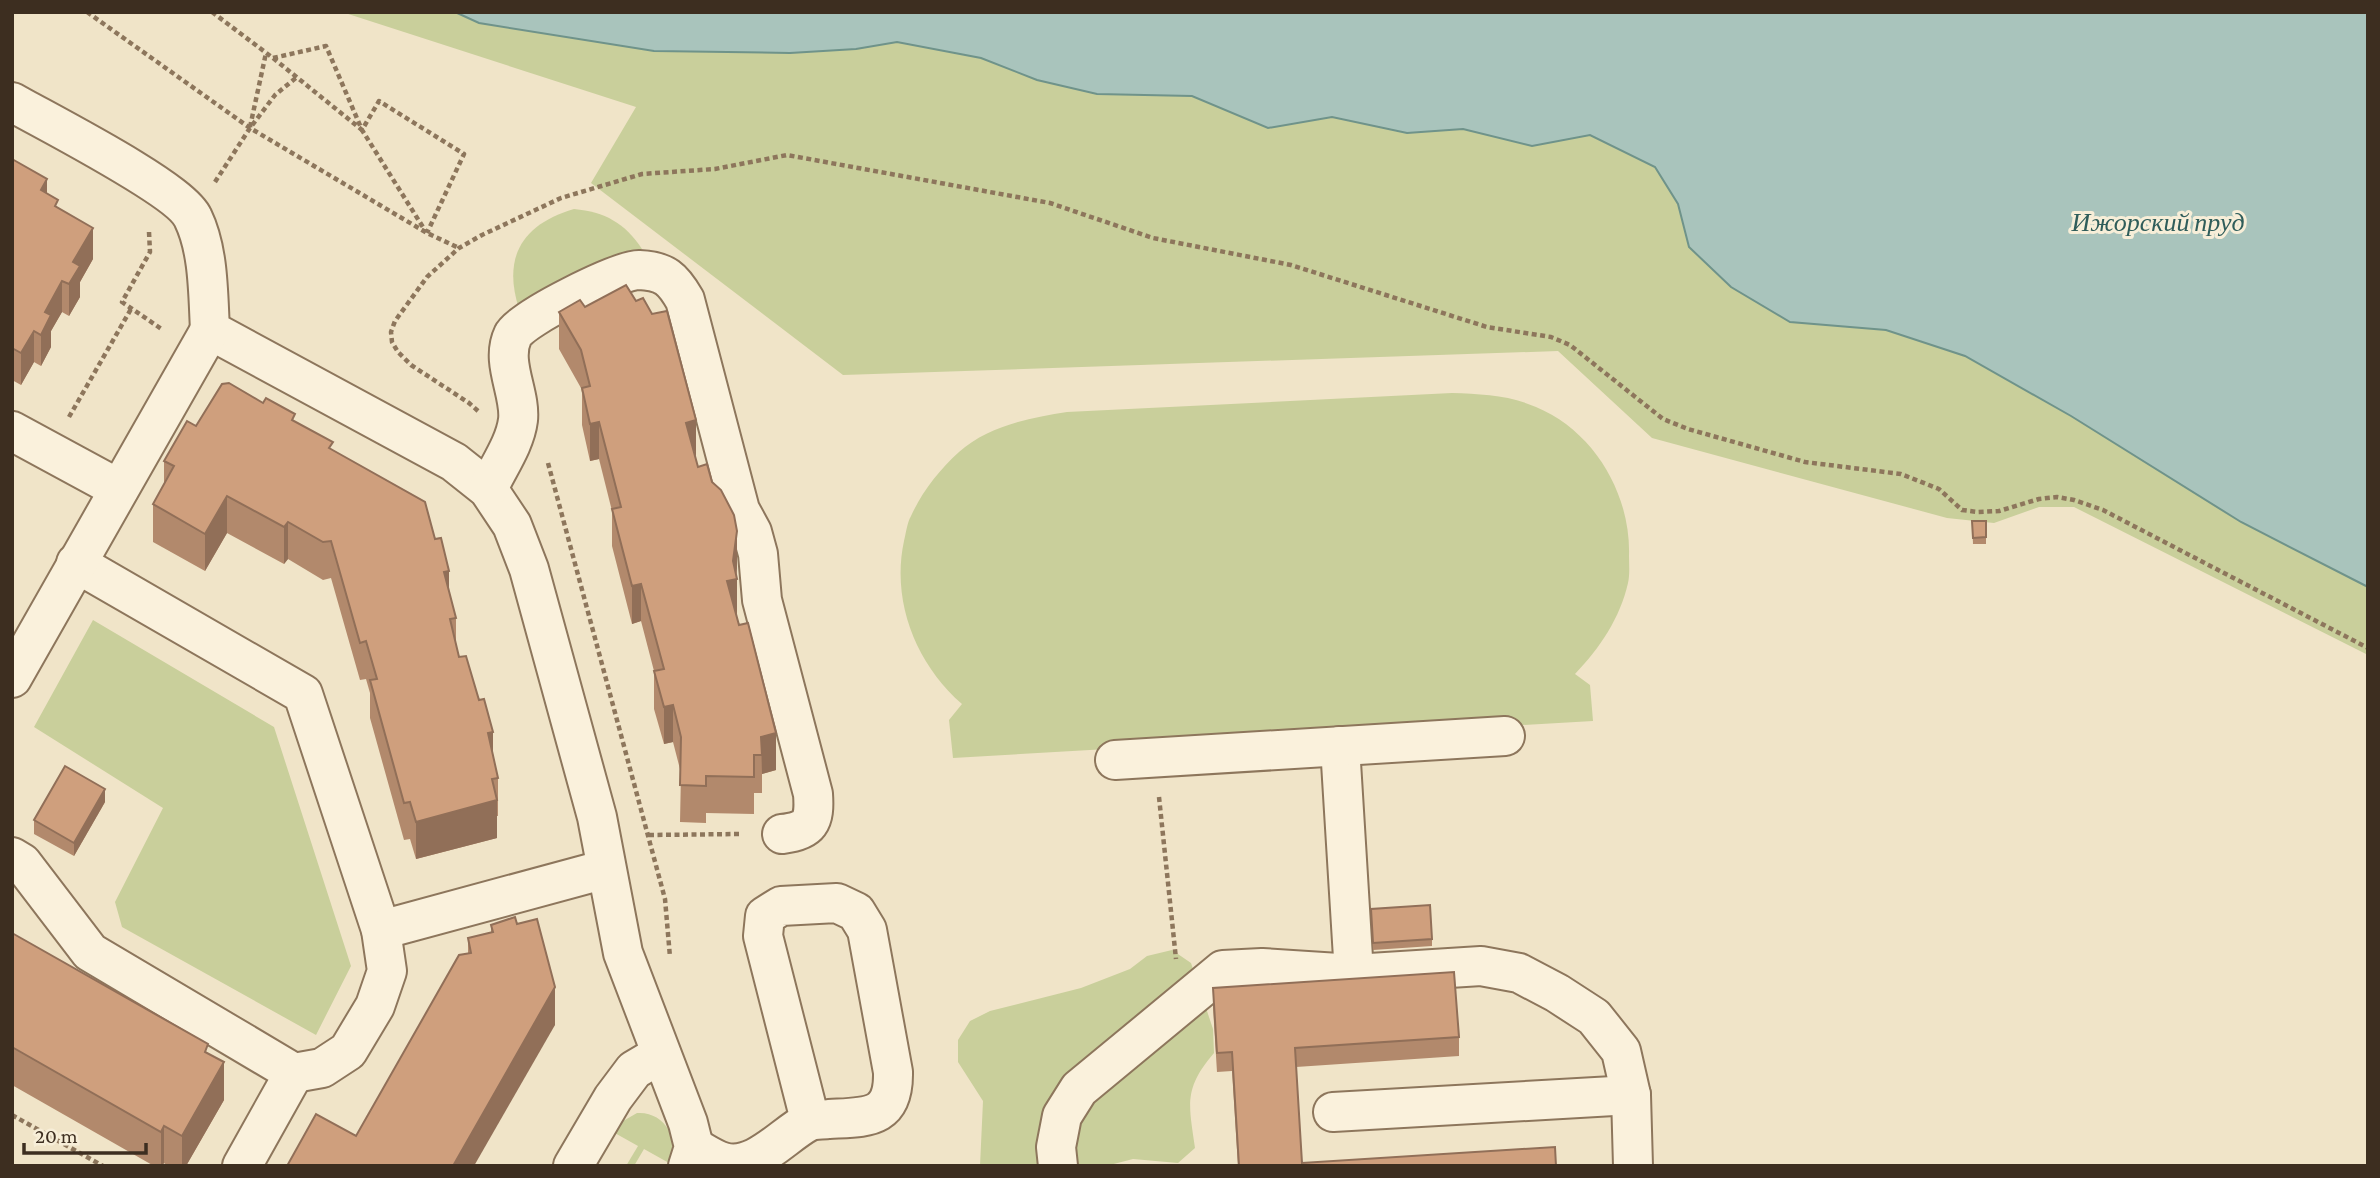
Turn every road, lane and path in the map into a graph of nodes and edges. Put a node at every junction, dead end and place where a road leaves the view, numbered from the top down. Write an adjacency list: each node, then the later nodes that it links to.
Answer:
1 (87, 12): 7 (path)
2 (212, 12): 3 (path)
3 (266, 53): 4 (path); 7 (path)
4 (273, 58): 5 (path); 8 (path)
5 (297, 77): 7 (path); 8 (path)
6 (12, 102): 13 (lane)
7 (250, 128): 10 (path)
8 (362, 130): 10 (path); 10 (path)
9 (146, 222): 12 (path)
10 (427, 233): 11 (path)
11 (459, 248): 17 (path); 20 (path)
12 (131, 309): 13 (path); 14 (path)
13 (204, 342): 17 (lane); 18 (lane)
14 (63, 427)
15 (12, 430): 18 (lane)
16 (546, 457): 27 (path)
17 (495, 473): 26 (lane); 29 (lane)
18 (119, 489): 19 (lane)
19 (76, 563): 21 (lane); 30 (lane)
20 (2368, 648)
21 (12, 678)
22 (1506, 736): 23 (lane)
23 (1340, 747): 24 (lane); 32 (lane)
24 (1154, 758): 25 (lane); 31 (path)
25 (1115, 760)
26 (766, 834): 27 (path)
27 (649, 835): 33 (path)
28 (12, 857): 35 (lane)
29 (606, 869): 30 (lane); 33 (lane)
30 (381, 930): 35 (lane)
31 (1223, 970): 32 (lane); 44 (lane)
32 (1354, 974): 36 (lane)
33 (645, 1011): 34 (lane)
34 (661, 1054): 40 (lane); 43 (lane)
35 (294, 1073): 42 (lane)
36 (1631, 1095): 37 (lane); 45 (lane)
37 (1333, 1112)
38 (12, 1115): 41 (path)
39 (810, 1120): 39 (lane); 40 (lane)
40 (691, 1157)
41 (103, 1166)
42 (242, 1166)
43 (573, 1166)
44 (1058, 1166)
45 (1633, 1166)

